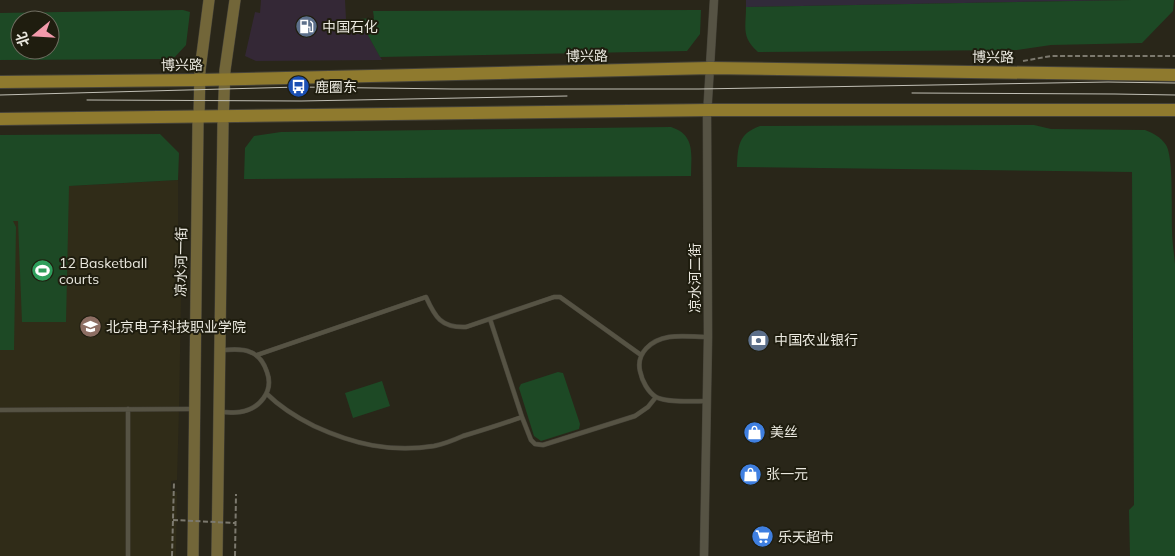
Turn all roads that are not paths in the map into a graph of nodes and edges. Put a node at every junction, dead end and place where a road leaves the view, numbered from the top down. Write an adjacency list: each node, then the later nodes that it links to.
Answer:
1 (209, 0): 7 (main road, 凉水河一街)
2 (235, 0): 6 (main road)
3 (714, 0): 4 (street, 凉水河二街)
4 (710, 68): 5 (main road, 博兴路); 6 (main road, 博兴路); 9 (street, 凉水河二街)
5 (1175, 75)
6 (225, 79): 7 (main road, 博兴路); 12 (main road)
7 (200, 80): 8 (main road, 博兴路); 11 (main road, 凉水河一街)
8 (0, 82)
9 (708, 110): 10 (main road); 12 (main road); 15 (street, 凉水河二街)
10 (1175, 110)
11 (199, 116): 12 (main road); 13 (main road); 22 (main road, 凉水河一街)
12 (223, 117): 16 (main road)
13 (0, 119)
14 (490, 319): 17 (lane); 18 (lane); 26 (lane)
15 (708, 337): 18 (lane); 21 (street, 凉水河二街)
16 (219, 350): 17 (lane); 25 (main road)
17 (257, 355): 19 (lane)
18 (641, 355): 20 (lane)
19 (267, 394): 25 (lane); 26 (lane)
20 (656, 397): 21 (lane); 26 (lane)
21 (707, 401): 30 (street, 凉水河二街)
22 (194, 409): 24 (lane); 28 (main road, 凉水河一街)
23 (0, 410): 24 (lane)
24 (128, 410): 27 (lane)
25 (218, 412): 29 (main road)
26 (522, 417)
27 (128, 556)
28 (193, 556)
29 (217, 556)
30 (704, 556)

